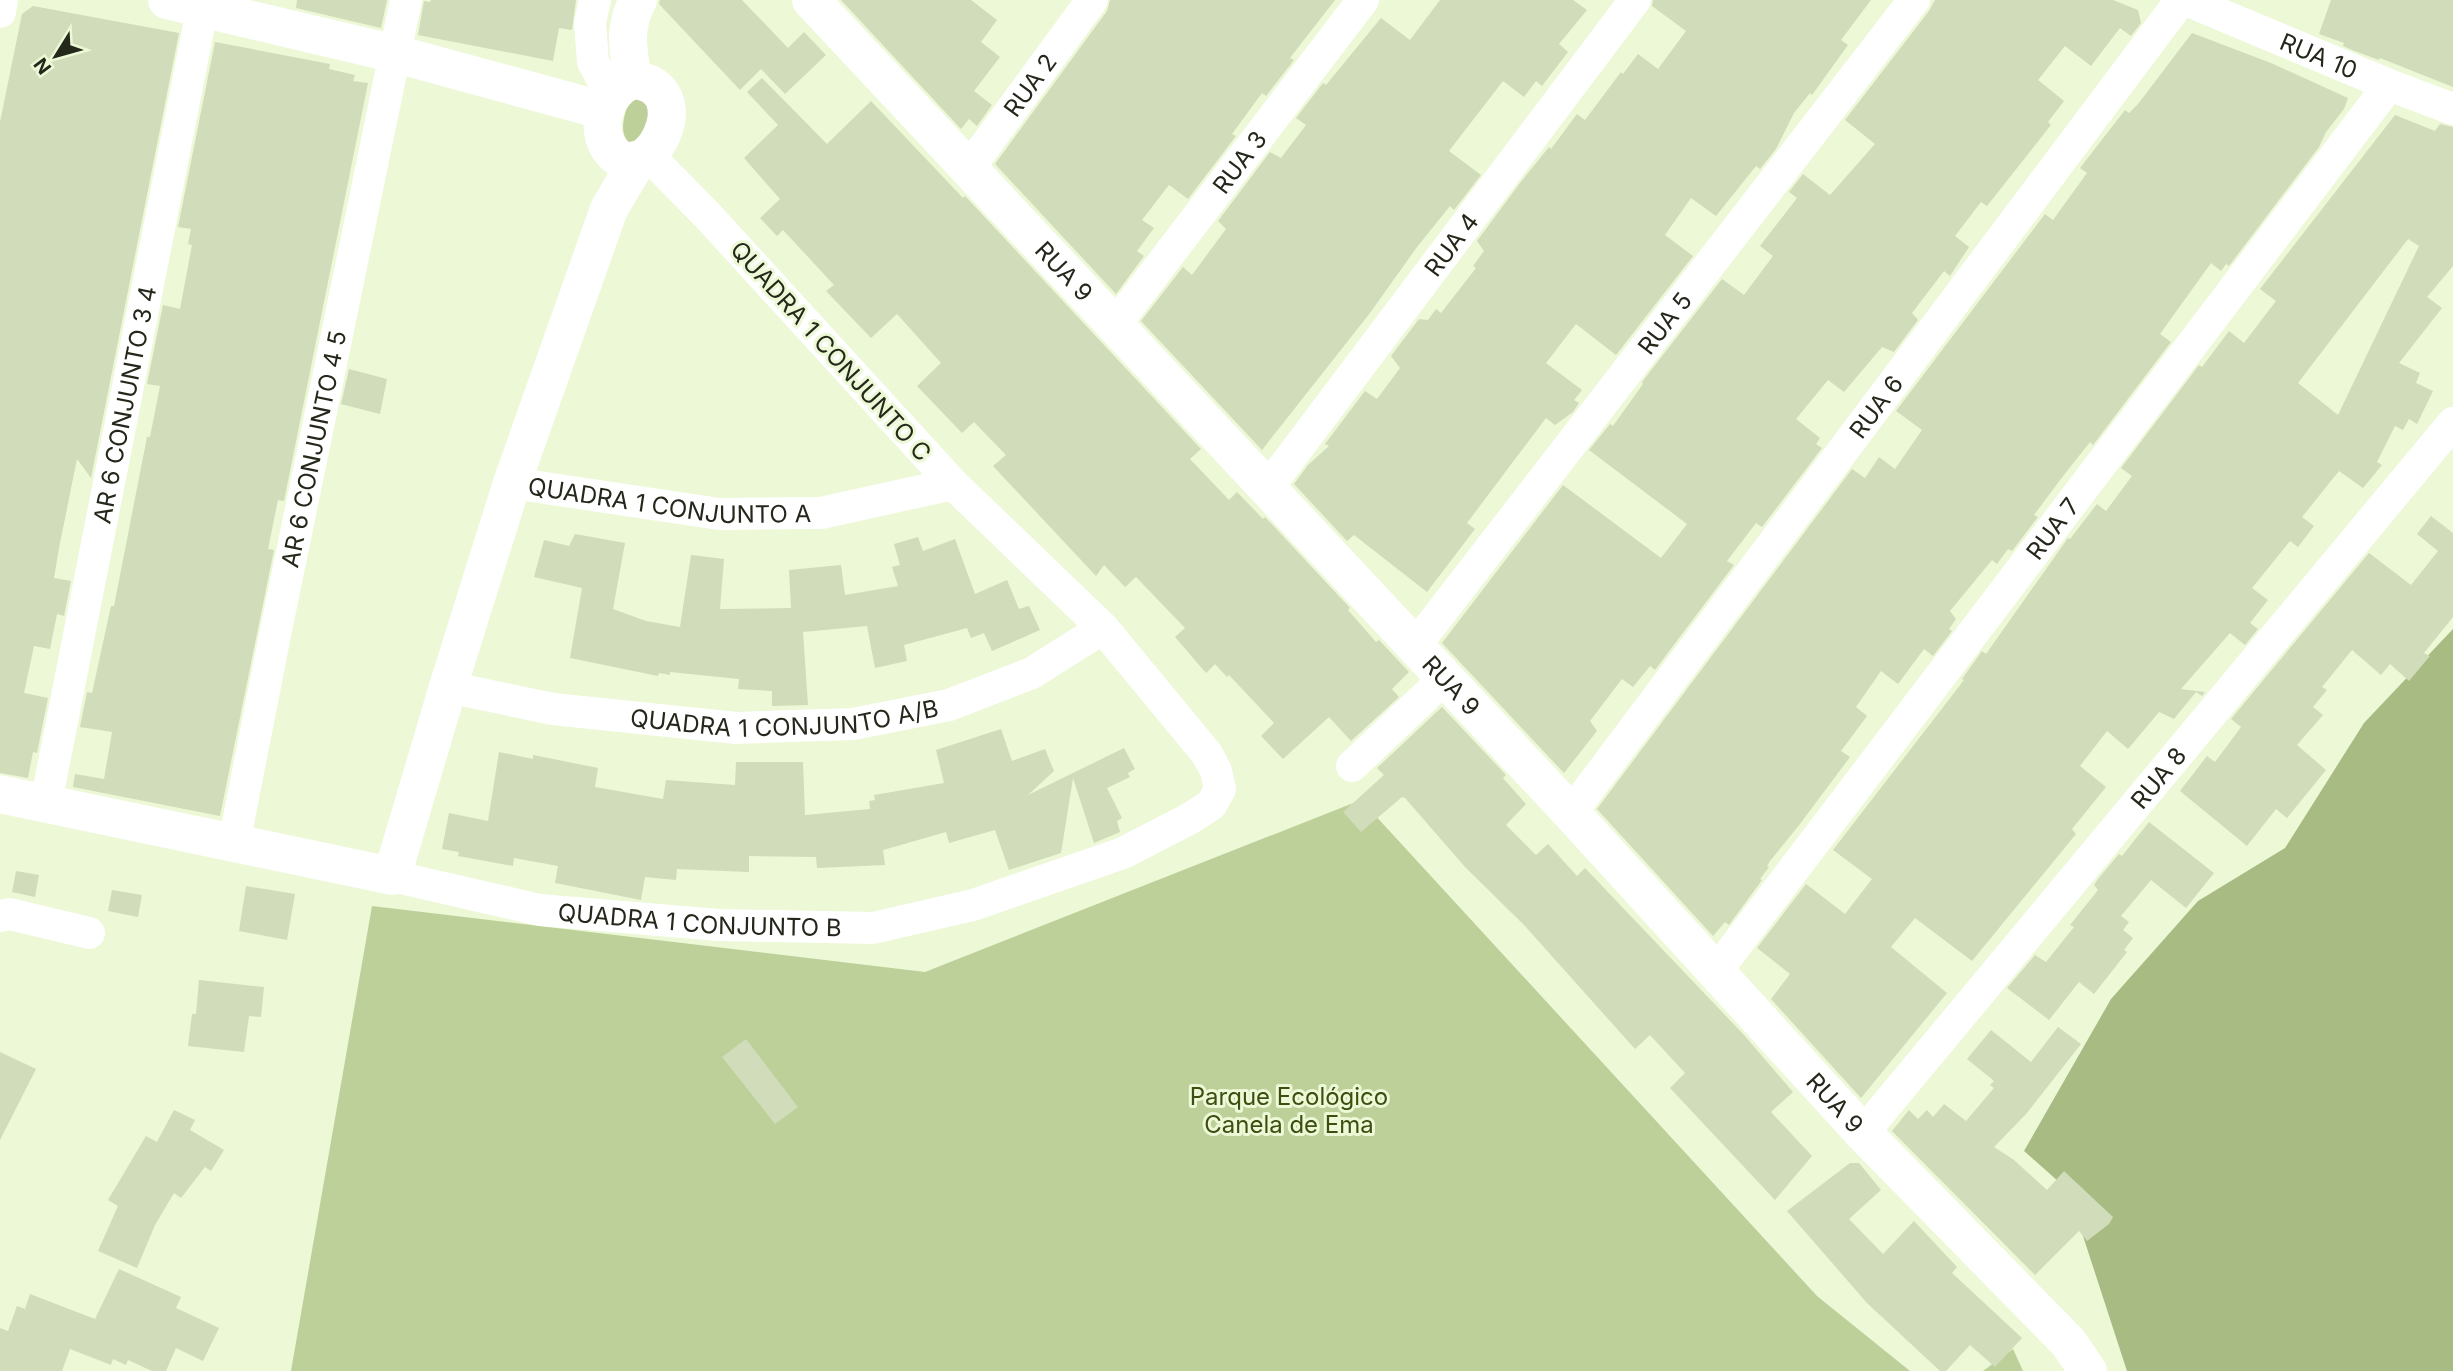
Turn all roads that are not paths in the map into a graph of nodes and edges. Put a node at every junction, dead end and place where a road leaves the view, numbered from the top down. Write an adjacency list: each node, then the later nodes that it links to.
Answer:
1 (2, 0): 13 (street)
2 (406, 0): 14 (street, AR 6 CONJUNTO 4 5)
3 (595, 0): 18 (street)
4 (638, 0): 18 (street)
5 (1092, 0): 19 (street, RUA 2)
6 (1363, 0): 21 (street, RUA 3)
7 (1635, 0): 25 (street, RUA 4)
8 (1914, 0): 27 (street, RUA 5)
9 (2181, 0): 33 (street, RUA 6)
10 (2186, 0): 15 (street, RUA 10)
11 (191, 2): 14 (street); 32 (street, AR 6 CONJUNTO 3 4)
12 (816, 2): 19 (street, RUA 9)
13 (0, 12)
14 (396, 54): 18 (street); 34 (street, AR 6 CONJUNTO 4 5)
15 (2389, 85): 16 (street, RUA 10); 38 (street, RUA 7)
16 (2453, 108)
17 (665, 118): 18 (street); 18 (street); 20 (street)
18 (624, 124): 20 (street); 23 (street)
19 (969, 169): 21 (street, RUA 9)
20 (709, 217): 24 (street, QUADRA 1 CONJUNTO C)
21 (1115, 325): 25 (street, RUA 9)
22 (2453, 424): 39 (street, RUA 8)
23 (512, 483): 24 (street, QUADRA 1 CONJUNTO A); 29 (street, QUADRA 1 CONJUNTO A)
24 (953, 484): 26 (street, QUADRA 1 CONJUNTO C)
25 (1267, 489): 27 (street, RUA 9)
26 (1103, 628): 29 (street, QUADRA 1 CONJUNTO A/B); 35 (street, QUADRA 1 CONJUNTO B)
27 (1415, 646): 28 (street, RUA 9)
28 (1445, 678): 30 (street); 33 (street, RUA 9)
29 (448, 687): 35 (street)
30 (1352, 766)
31 (0, 794): 32 (street)
32 (46, 803): 34 (street)
33 (1571, 813): 38 (street, RUA 9)
34 (234, 843): 35 (street)
35 (392, 876)
36 (0, 916): 37 (street)
37 (89, 933)
38 (1715, 972): 39 (street, RUA 9)
39 (1863, 1133): 40 (street, RUA 9)
40 (2088, 1371)

